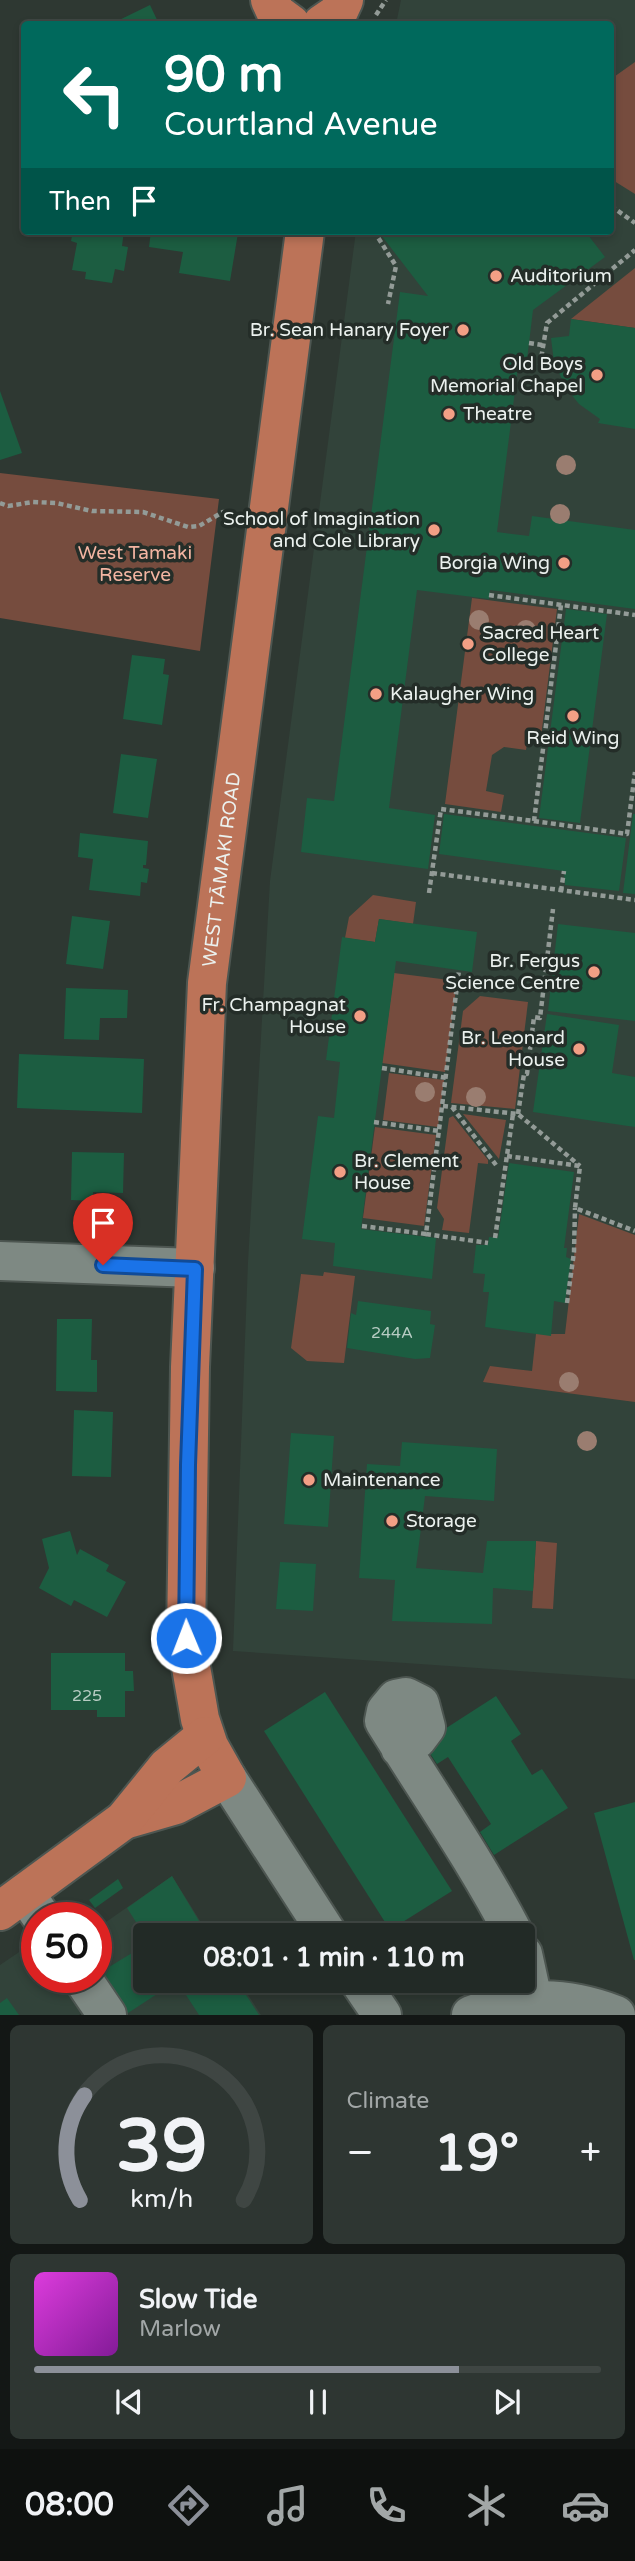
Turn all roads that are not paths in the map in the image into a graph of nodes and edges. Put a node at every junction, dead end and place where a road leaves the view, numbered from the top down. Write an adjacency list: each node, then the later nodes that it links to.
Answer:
1 (270, 0): 2 (main road)
2 (287, 21)
3 (304, 235): 5 (main road, WEST TĀMAKI ROAD)
4 (0, 1261): 5 (street)
5 (195, 1269): 6 (main road, WEST TĀMAKI ROAD)
6 (205, 1736): 8 (main road, WEST TĀMAKI ROAD); 9 (main road)
7 (400, 1748): 12 (street)
8 (227, 1778): 9 (main road); 11 (street, WEST TĀMAKI ROAD)
9 (124, 1821): 10 (main road)
10 (28, 1902)
11 (321, 1923)
12 (508, 1923)
13 (92, 1993): 17 (street)
14 (367, 1993): 18 (street)
15 (531, 1993): 16 (street)
16 (533, 2000): 19 (street); 20 (street)
17 (107, 2015)
18 (382, 2015)
19 (471, 2015)
20 (616, 2015)

